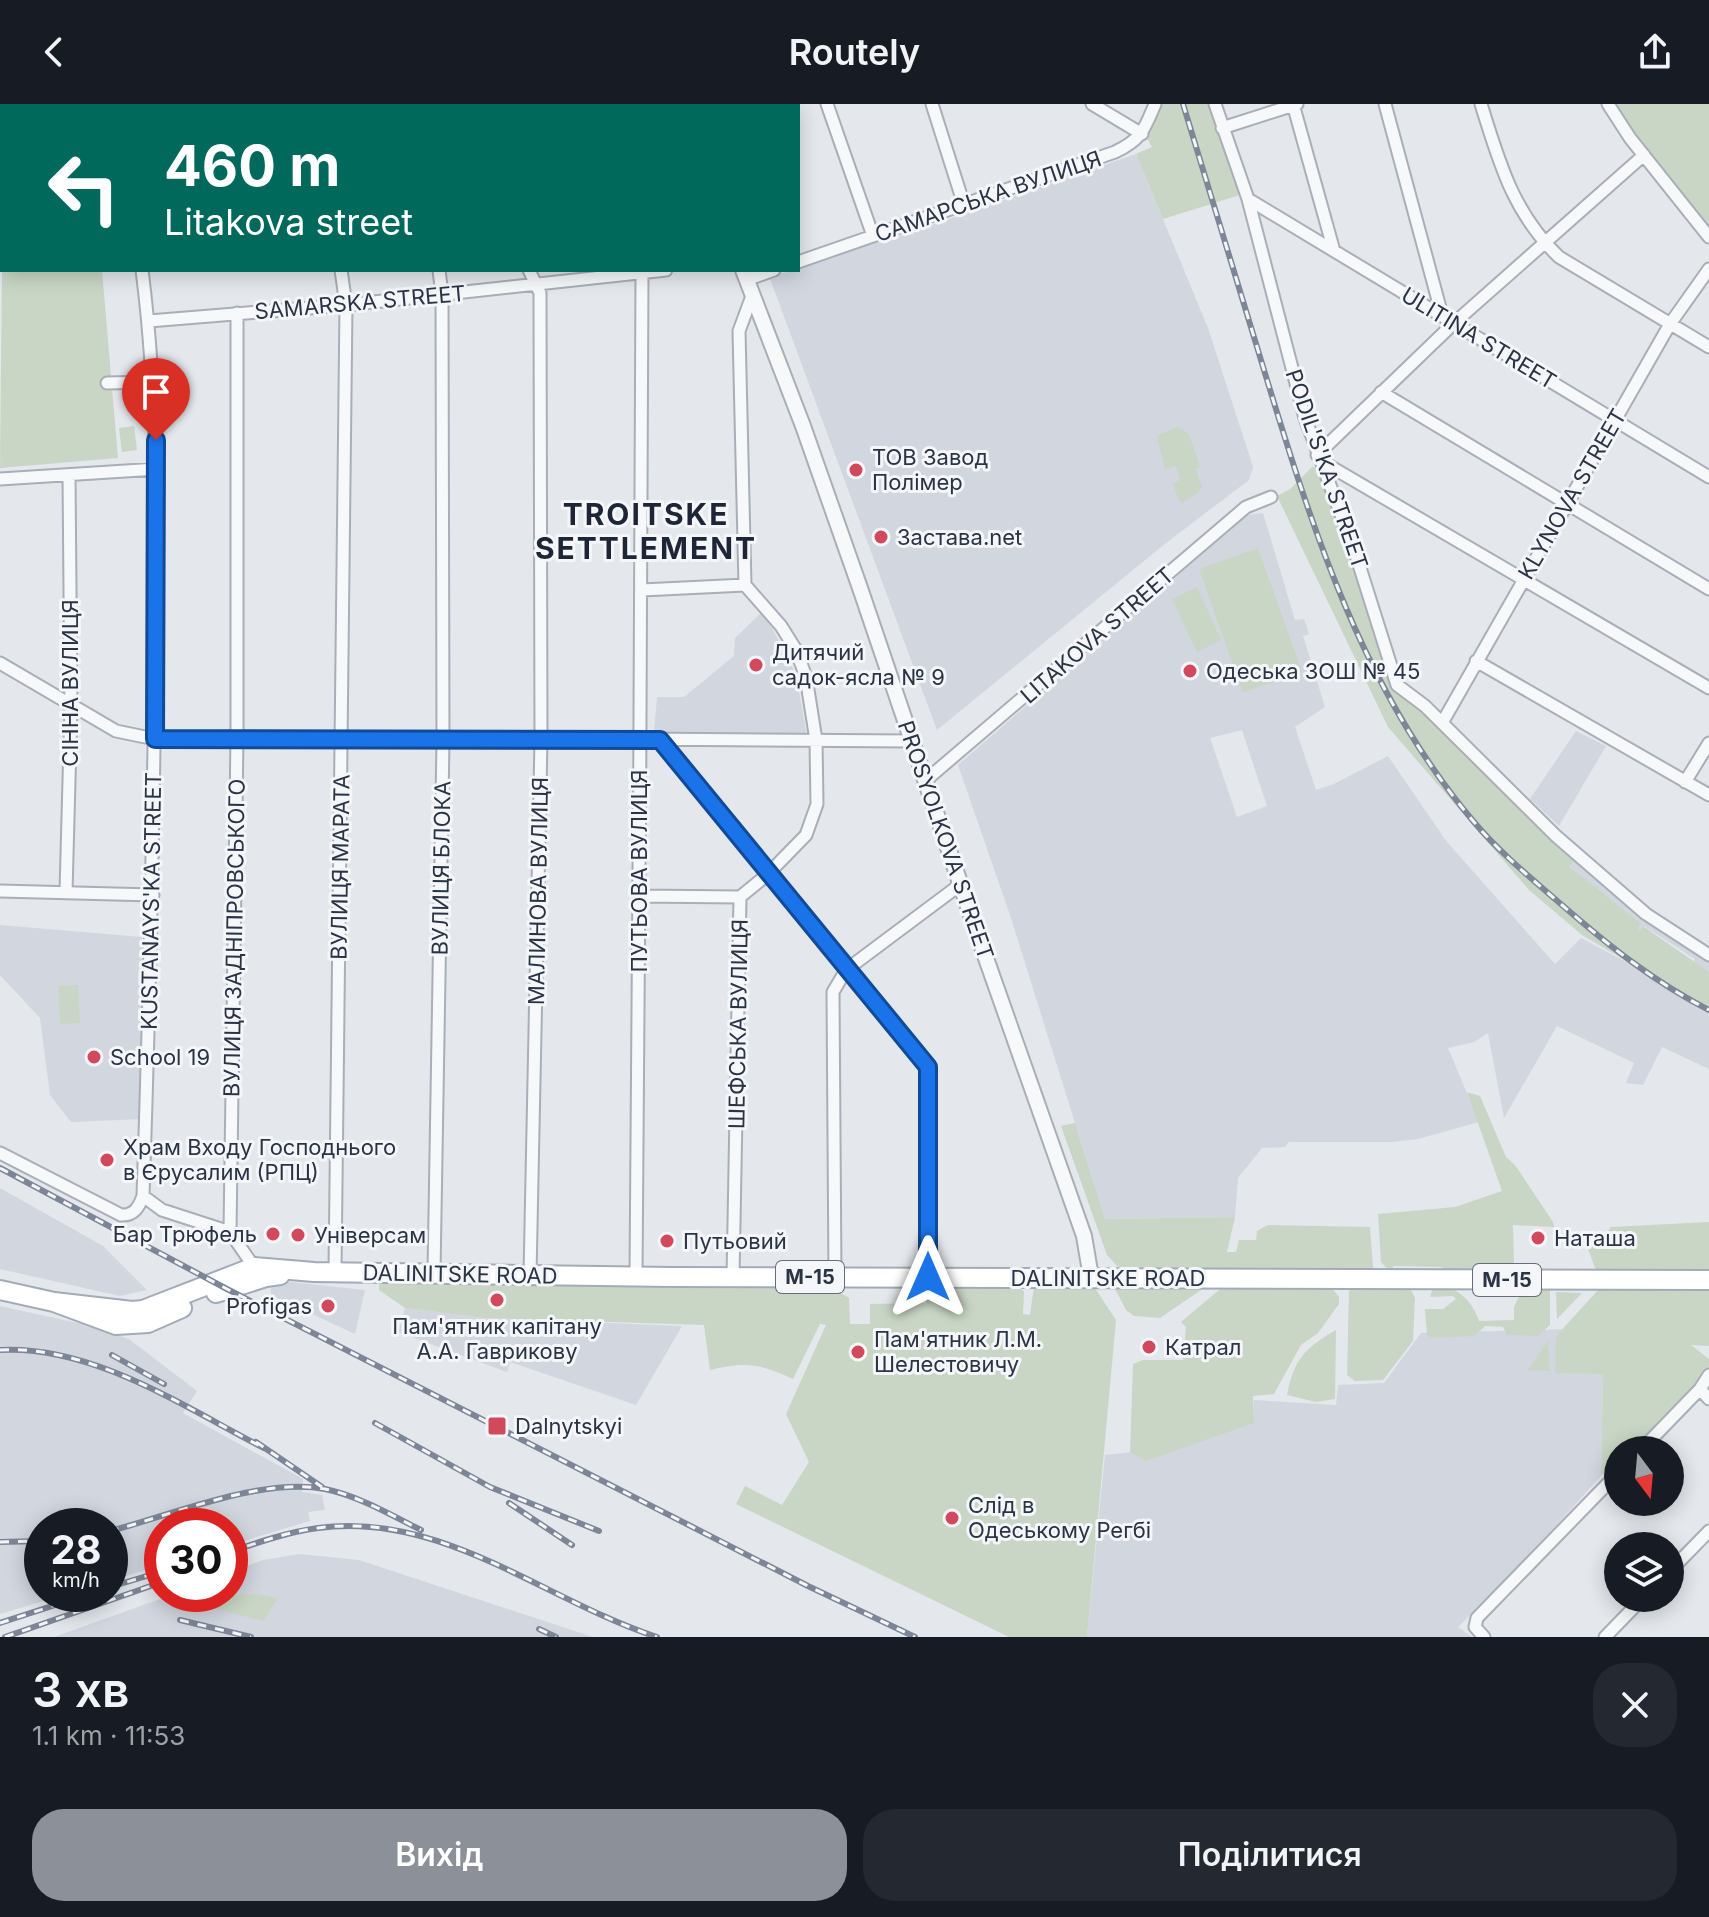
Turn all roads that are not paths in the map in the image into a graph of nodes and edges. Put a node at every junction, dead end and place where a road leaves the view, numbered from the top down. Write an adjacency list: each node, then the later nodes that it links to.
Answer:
1 (827, 104): 15 (street)
2 (932, 104): 14 (street)
3 (1092, 104): 11 (street)
4 (1155, 104): 11 (street)
5 (1215, 104): 10 (street, PODIL'S'KA STREET)
6 (1294, 104): 10 (street); 18 (street)
7 (1385, 104): 33 (street)
8 (1481, 104): 17 (street)
9 (1608, 104): 12 (street)
10 (1222, 128): 13 (street, PODIL'S'KA STREET)
11 (1142, 134): 14 (street, САМАРСЬКА ВУЛИЦЯ)
12 (1644, 155): 16 (street); 17 (street)
13 (1248, 199): 18 (street, ULITINA STREET); 42 (street, PODIL'S'KA STREET)
14 (964, 205): 15 (street, САМАРСЬКА ВУЛИЦЯ)
15 (873, 236): 19 (street, САМАРСЬКА ВУЛИЦЯ)
16 (1709, 237)
17 (1544, 242): 35 (street); 36 (street)
18 (1334, 251): 33 (street, ULITINA STREET)
19 (800, 261)
20 (1709, 269): 36 (street, KLYNOVA STREET)
21 (142, 272): 34 (street, KUSTANAYS'KA STREET)
22 (341, 272): 31 (street, ВУЛИЦЯ МАРАТА)
23 (439, 272): 29 (street, ВУЛИЦЯ БЛОКА)
24 (530, 272): 28 (street, МАЛИНОВА ВУЛИЦЯ)
25 (650, 272): 26 (street, SAMARSKA STREET)
26 (642, 273): 28 (street, SAMARSKA STREET); 52 (street, ПУТЬОВА ВУЛИЦЯ)
27 (744, 275): 30 (street, PROSYOLKOVA STREET)
28 (535, 284): 29 (street, SAMARSKA STREET); 62 (street, МАЛИНОВА ВУЛИЦЯ)
29 (442, 295): 31 (street, SAMARSKA STREET); 65 (street, ВУЛИЦЯ БЛОКА)
30 (752, 296): 50 (street); 66 (street, PROSYOLKOVA STREET)
31 (346, 305): 32 (street, SAMARSKA STREET); 60 (street, ВУЛИЦЯ МАРАТА)
32 (237, 313): 34 (street, SAMARSKA STREET); 58 (street, ВУЛИЦЯ ЗАДНІПРОВСЬКОГО)
33 (1442, 315): 35 (street, ULITINA STREET)
34 (149, 321): 38 (street, KUSTANAYS'KA STREET)
35 (1454, 323): 40 (street); 41 (street, ULITINA STREET)
36 (1670, 324): 37 (street); 41 (street, KLYNOVA STREET)
37 (1709, 347)
38 (152, 382): 39 (street); 43 (street, KUSTANAYS'KA STREET)
39 (107, 383)
40 (1381, 392): 42 (street); 48 (street)
41 (1615, 420): 45 (street, ULITINA STREET); 48 (street, KLYNOVA STREET)
42 (1319, 458): 49 (street); 57 (street, PODIL'S'KA STREET)
43 (157, 469): 44 (street); 59 (street, KUSTANAYS'KA STREET)
44 (69, 475): 46 (street); 56 (street, СІННА ВУЛИЦЯ)
45 (1709, 477)
46 (0, 479)
47 (1271, 497): 68 (street, LITAKOVA STREET)
48 (1566, 503): 49 (street, KLYNOVA STREET); 51 (street)
49 (1524, 578): 53 (street, KLYNOVA STREET); 55 (street)
50 (745, 585): 52 (street); 64 (street, ШЕФСЬКА ВУЛИЦЯ)
51 (1709, 589)
52 (642, 590): 61 (street, ПУТЬОВА ВУЛИЦЯ)
53 (1476, 661): 57 (street, KLYNOVA STREET); 69 (street)
54 (0, 663): 56 (street)
55 (1709, 688)
56 (71, 706): 59 (street); 74 (street, СІННА ВУЛИЦЯ)
57 (1442, 723): 78 (street, PODIL'S'KA STREET)
58 (237, 737): 59 (street); 60 (street); 82 (street, ВУЛИЦЯ ЗАДНІПРОВСЬКОГО)
59 (155, 739): 75 (street, KUSTANAYS'KA STREET)
60 (341, 739): 65 (street); 85 (street, ВУЛИЦЯ МАРАТА)
61 (639, 739): 62 (street); 63 (street); 76 (street, ПУТЬОВА ВУЛИЦЯ)
62 (541, 740): 65 (street); 87 (street, МАЛИНОВА ВУЛИЦЯ)
63 (660, 740): 64 (street); 71 (street)
64 (816, 740): 66 (street); 71 (street, ШЕФСЬКА ВУЛИЦЯ)
65 (443, 741): 86 (street, ВУЛИЦЯ БЛОКА)
66 (913, 741): 68 (street, PROSYOLKOVA STREET)
67 (1709, 743): 69 (street)
68 (926, 780): 72 (street, PROSYOLKOVA STREET)
69 (1685, 782): 70 (street)
70 (1709, 795)
71 (768, 874): 77 (street, ШЕФСЬКА ВУЛИЦЯ); 79 (street)
72 (961, 884): 79 (street); 92 (street, PROSYOLKOVA STREET)
73 (0, 891): 74 (street)
74 (66, 892): 75 (street)
75 (153, 895): 81 (street, KUSTANAYS'KA STREET)
76 (639, 896): 77 (street); 88 (street, ПУТЬОВА ВУЛИЦЯ)
77 (740, 897): 89 (street, ШЕФСЬКА ВУЛИЦЯ)
78 (1709, 955)
79 (846, 970): 90 (street); 91 (street)
80 (0, 1153): 81 (street)
81 (143, 1196): 82 (street)
82 (230, 1232): 83 (street)
83 (254, 1267): 84 (main road, М-15); 95 (main road, М-15)
84 (314, 1272): 85 (main road, DALINITSKE ROAD / М-15); 95 (main road, М-15)
85 (335, 1272): 86 (main road, DALINITSKE ROAD / М-15)
86 (434, 1273): 87 (main road, DALINITSKE ROAD / М-15)
87 (530, 1275): 88 (main road, DALINITSKE ROAD / М-15)
88 (636, 1276): 89 (main road, DALINITSKE ROAD / М-15)
89 (733, 1277): 90 (main road, DALINITSKE ROAD / М-15)
90 (835, 1277): 91 (main road, DALINITSKE ROAD / М-15)
91 (928, 1277): 92 (main road, DALINITSKE ROAD / М-15)
92 (1091, 1277): 93 (main road, DALINITSKE ROAD / М-15)
93 (1709, 1280)
94 (0, 1290): 95 (main road, М-15)
95 (54, 1302)
96 (1709, 1375): 97 (street)
97 (1700, 1389): 98 (street); 99 (street)
98 (1709, 1399)
99 (1655, 1436)
100 (1604, 1487): 104 (street)
101 (1709, 1531): 102 (street)
102 (1684, 1557)
103 (1629, 1612): 105 (street)
104 (1484, 1637)
105 (1605, 1637)

